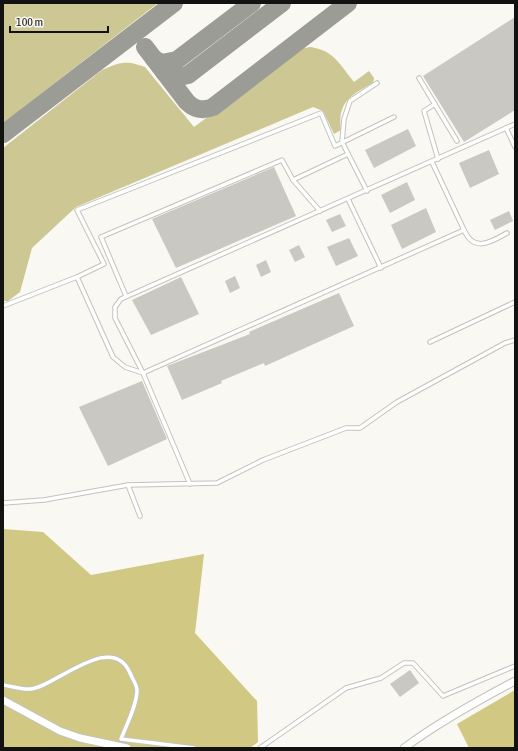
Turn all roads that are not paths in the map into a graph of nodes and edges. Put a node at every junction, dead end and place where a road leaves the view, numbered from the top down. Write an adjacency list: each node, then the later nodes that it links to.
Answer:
1 (419, 78): 3 (lane)
2 (377, 83): 8 (lane)
3 (435, 104): 7 (lane); 11 (lane)
4 (394, 116): 8 (lane)
5 (515, 124): 6 (lane)
6 (506, 128): 9 (lane); 11 (lane)
7 (457, 141)
8 (342, 142): 10 (lane); 20 (lane)
9 (515, 147)
10 (348, 154): 13 (lane); 14 (lane)
11 (438, 159): 12 (lane)
12 (432, 162): 14 (lane); 17 (lane)
13 (294, 180): 16 (lane); 21 (lane)
14 (367, 191): 15 (lane)
15 (348, 199): 16 (lane); 19 (lane)
16 (320, 211): 21 (lane)
17 (464, 230): 18 (lane); 19 (lane)
18 (507, 233)
19 (381, 268): 26 (lane)
20 (77, 277): 23 (lane); 26 (lane)
21 (126, 296): 26 (lane)
22 (515, 302): 25 (lane)
23 (3, 306)
24 (515, 340): 27 (lane)
25 (430, 342)
26 (143, 373): 27 (lane)
27 (190, 484): 28 (lane)
28 (128, 485): 29 (lane); 30 (lane)
29 (3, 503)
30 (140, 516)
31 (515, 666): 37 (lane)
32 (515, 681): 38 (street)
33 (3, 685): 36 (lane)
34 (3, 700): 35 (street)
35 (127, 748)
36 (194, 748)
37 (260, 748)
38 (404, 748)

